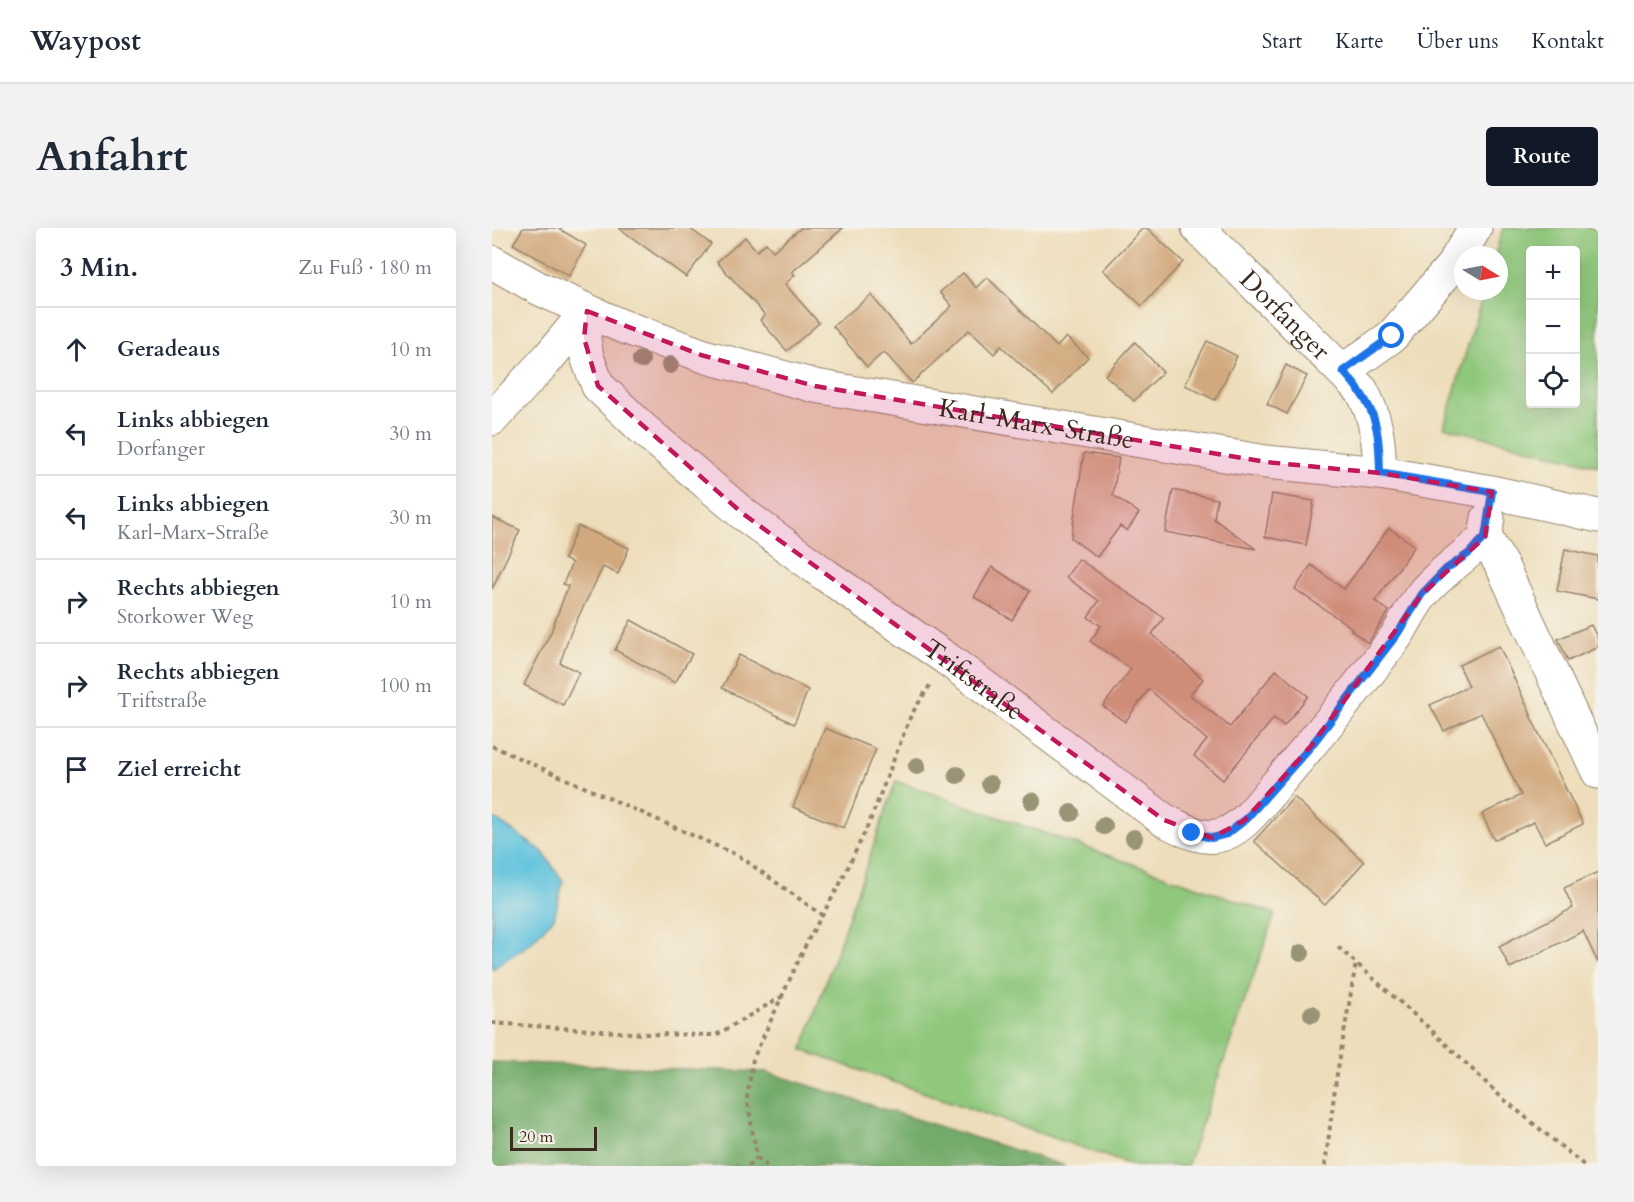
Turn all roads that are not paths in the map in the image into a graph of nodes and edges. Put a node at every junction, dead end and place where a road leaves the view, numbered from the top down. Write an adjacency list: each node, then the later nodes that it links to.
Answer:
1 (1198, 228): 5 (street, Dorfanger)
2 (1475, 228): 5 (street)
3 (492, 262): 4 (street, Karl-Marx-Straße)
4 (587, 311): 6 (street); 7 (street, Karl-Marx-Straße); 10 (street, Triftstraße)
5 (1343, 371): 7 (street, Dorfanger)
6 (492, 419)
7 (1380, 473): 8 (street, Karl-Marx-Straße)
8 (1492, 492): 9 (street, Karl-Marx-Straße); 10 (street)
9 (1598, 516)
10 (1485, 537): 11 (street)
11 (1598, 772)

